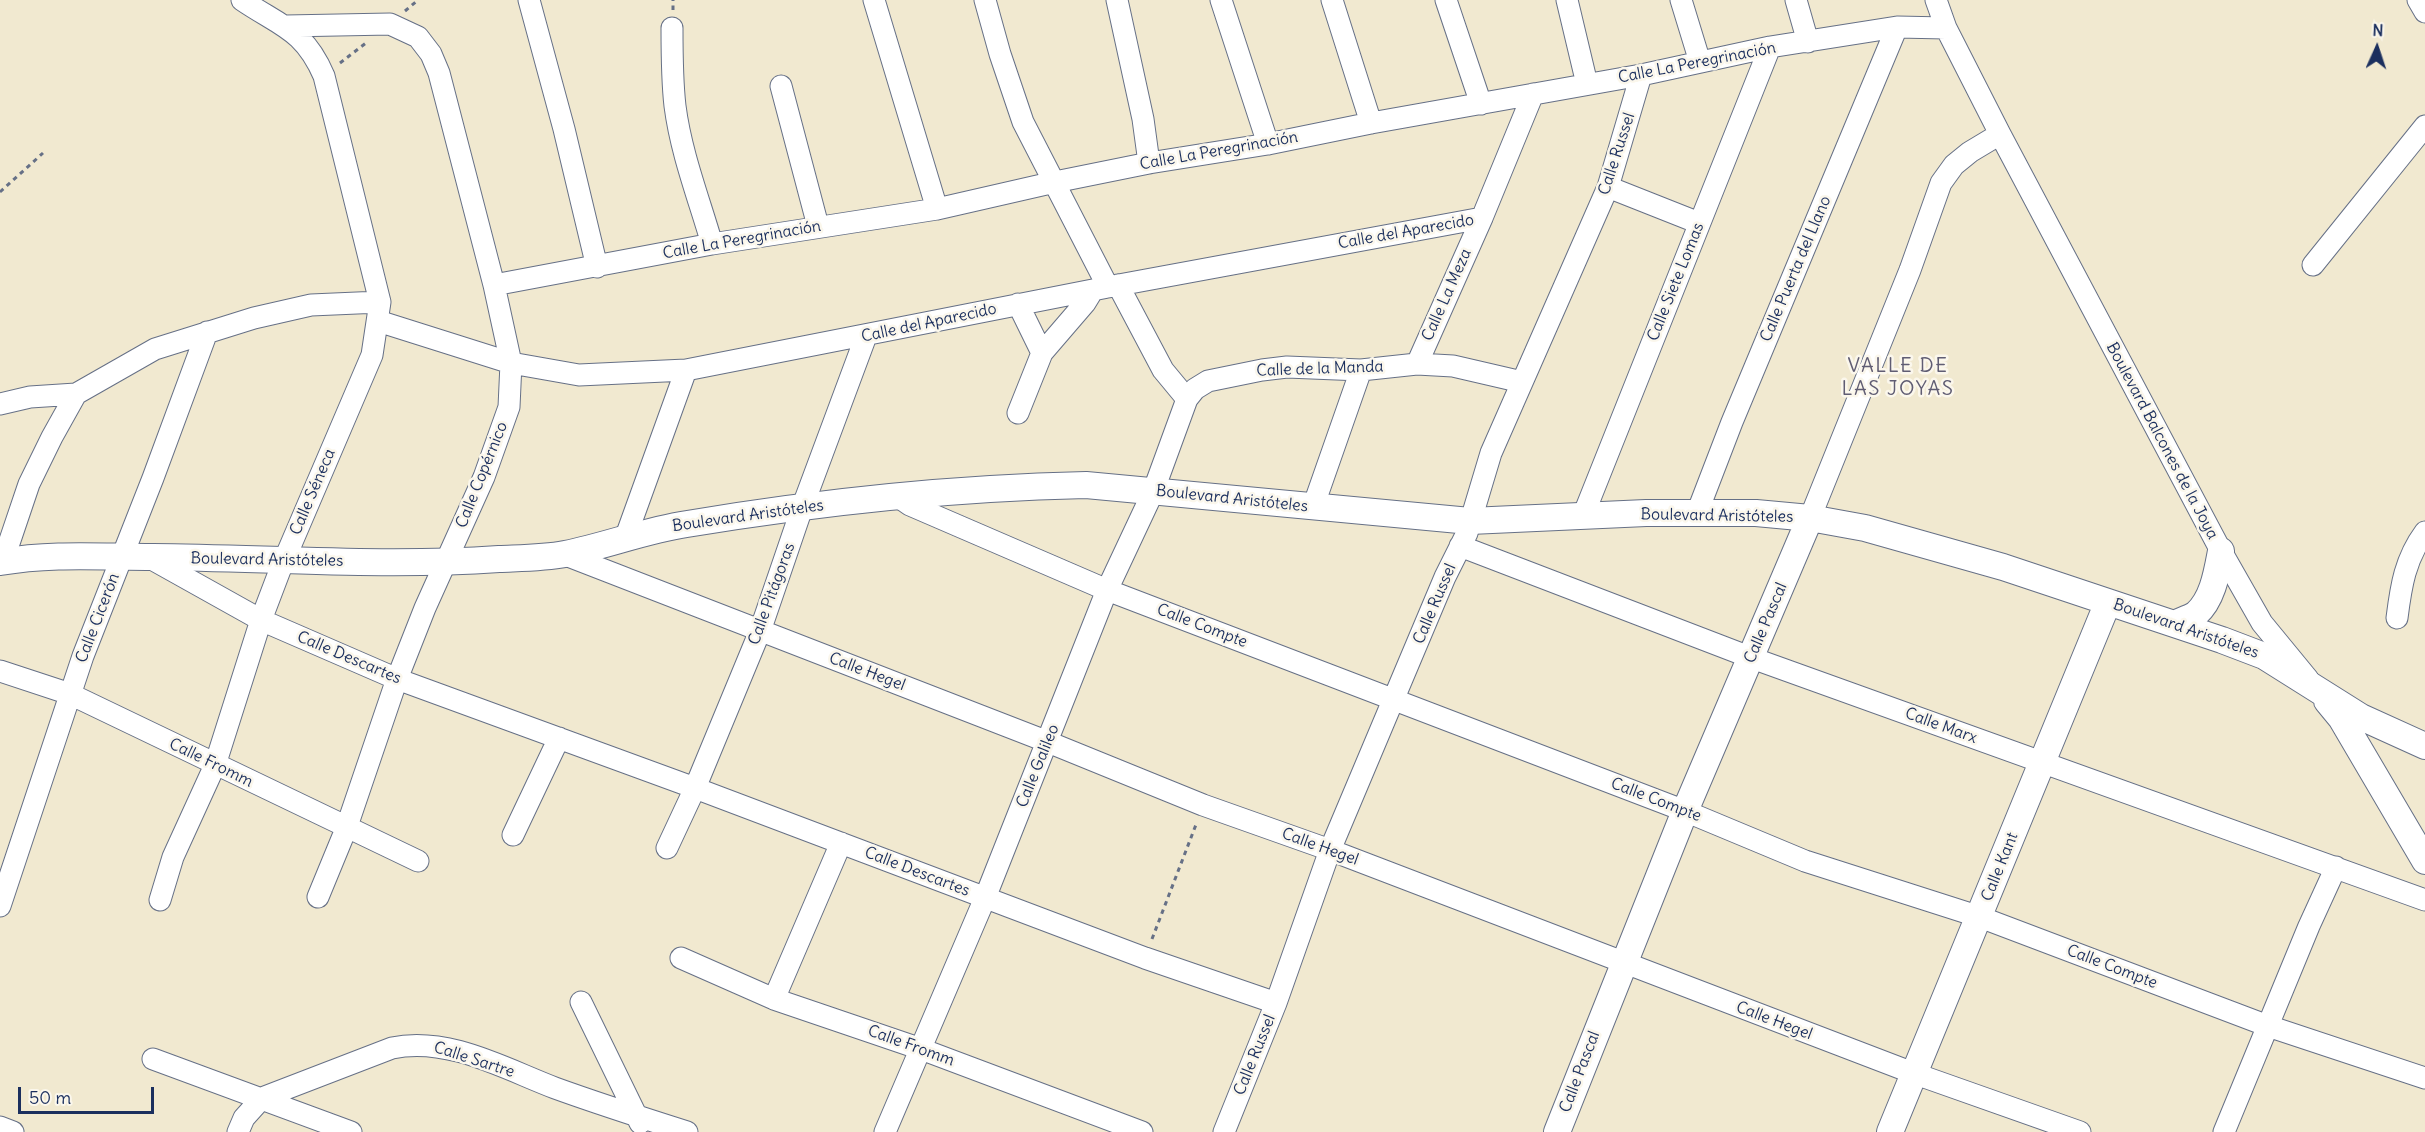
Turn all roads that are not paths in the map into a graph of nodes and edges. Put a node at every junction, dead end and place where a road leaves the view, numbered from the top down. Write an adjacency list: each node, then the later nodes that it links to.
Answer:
1 (242, 0): 15 (street, Calle Séneca)
2 (529, 0): 40 (street)
3 (874, 0): 34 (street)
4 (985, 0): 32 (street)
5 (1117, 0): 31 (street)
6 (1221, 0): 30 (street)
7 (1332, 0): 27 (street)
8 (1446, 0): 26 (street)
9 (1567, 0): 23 (street)
10 (1681, 0): 21 (street)
11 (1796, 0): 19 (street)
12 (1936, 0): 18 (street, Boulevard Balcones de la Joya)
13 (2418, 0): 14 (street)
14 (2425, 12)
15 (286, 26): 41 (street, Calle Copérnico); 44 (street, Calle Séneca)
16 (1897, 27): 18 (street, Calle La Peregrinación); 19 (street, Calle La Peregrinación); 61 (street, Calle Puerta del Llano)
17 (672, 28): 38 (street)
18 (1946, 28): 29 (street, Boulevard Balcones de la Joya)
19 (1809, 42): 20 (street, Calle La Peregrinación)
20 (1770, 47): 21 (street, Calle La Peregrinación); 36 (street, Calle Siete Lomas)
21 (1700, 62): 22 (street, Calle La Peregrinación)
22 (1641, 75): 23 (street, Calle La Peregrinación); 33 (street, Calle Russel)
23 (1587, 84): 25 (street, Calle La Peregrinación)
24 (782, 86): 37 (street)
25 (1533, 94): 26 (street, Calle La Peregrinación); 35 (street, Calle La Meza)
26 (1481, 104): 27 (street, Calle La Peregrinación)
27 (1371, 123): 30 (street, Calle La Peregrinación)
28 (2425, 126): 39 (street)
29 (2000, 134): 63 (street, Calle Pascal); 68 (street, Boulevard Balcones de la Joya)
30 (1268, 144): 31 (street, Calle La Peregrinación)
31 (1149, 163): 32 (street, Calle La Peregrinación)
32 (1054, 182): 34 (street, Calle La Peregrinación); 42 (street)
33 (1608, 187): 36 (street); 52 (street, Calle Russel)
34 (937, 209): 37 (street, Calle La Peregrinación)
35 (1482, 218): 42 (street, Calle del Aparecido); 49 (street, Calle La Meza)
36 (1699, 223): 62 (street, Calle Siete Lomas)
37 (818, 226): 38 (street, Calle La Peregrinación)
38 (712, 244): 40 (street, Calle La Peregrinación)
39 (2313, 265)
40 (597, 267): 41 (street, Calle La Peregrinación)
41 (494, 285): 48 (street, Calle Copérnico)
42 (1107, 287): 43 (street, Calle del Aparecido); 47 (street); 54 (street)
43 (1018, 304): 46 (street, Calle del Aparecido); 47 (street)
44 (379, 311): 45 (street); 48 (street, Calle del Aparecido); 72 (street, Calle Séneca)
45 (207, 332): 53 (street); 70 (street, Calle Cicerón)
46 (866, 336): 50 (street, Calle del Aparecido); 60 (street, Calle Pitágoras)
47 (1042, 354): 56 (street)
48 (511, 363): 50 (street, Calle del Aparecido); 74 (street, Calle Copérnico)
49 (1417, 364): 51 (street, Calle de la Manda); 52 (street, Calle de la Manda)
50 (686, 370): 66 (street)
51 (1361, 370): 54 (street, Calle de la Manda); 59 (street)
52 (1522, 382): 64 (street, Calle Russel)
53 (76, 394): 55 (street); 73 (street)
54 (1187, 399): 57 (street, Calle Galileo)
55 (0, 404)
56 (1018, 413)
57 (1153, 492): 58 (street, Boulevard Aristóteles); 59 (street, Boulevard Aristóteles); 75 (street, Calle Galileo)
58 (897, 496): 60 (street, Boulevard Aristóteles); 75 (street, Calle Compte)
59 (1313, 507): 64 (street, Boulevard Aristóteles)
60 (802, 508): 66 (street, Boulevard Aristóteles); 80 (street, Calle Pitágoras)
61 (1697, 513): 62 (street, Boulevard Aristóteles); 63 (street, Boulevard Aristóteles)
62 (1583, 516): 64 (street, Boulevard Aristóteles)
63 (1810, 518): 76 (street, Boulevard Aristóteles); 81 (street, Calle Pascal)
64 (1470, 521): 67 (street, Calle Russel)
65 (2425, 532): 77 (street)
66 (625, 539): 69 (street, Boulevard Aristóteles)
67 (1460, 546): 81 (street, Calle Marx); 86 (street, Calle Russel)
68 (2221, 551): 79 (street); 84 (street, Boulevard Balcones de la Joya)
69 (563, 554): 74 (street, Boulevard Aristóteles); 80 (street, Calle Hegel)
70 (121, 556): 71 (street, Boulevard Aristóteles); 73 (street, Boulevard Aristóteles); 85 (street, Calle Cicerón)
71 (150, 557): 72 (street, Boulevard Aristóteles); 78 (street, Calle Descartes)
72 (284, 560): 74 (street, Boulevard Aristóteles); 78 (street, Calle Séneca)
73 (2, 561)
74 (446, 562): 83 (street, Calle Copérnico)
75 (1107, 590): 86 (street, Calle Compte); 88 (street, Calle Galileo)
76 (2108, 602): 79 (street, Boulevard Aristóteles); 90 (street, Calle Kant)
77 (2397, 618)
78 (261, 620): 83 (street, Calle Descartes); 91 (street, Calle Séneca)
79 (2174, 624): 84 (street, Boulevard Aristóteles)
80 (760, 631): 88 (street, Calle Hegel); 92 (street, Calle Pitágoras)
81 (1752, 658): 90 (street, Calle Marx); 93 (street, Calle Pascal)
82 (0, 671): 85 (street, Calle Fromm)
83 (397, 679): 87 (street, Calle Descartes); 94 (street, Calle Copérnico)
84 (2313, 685): 89 (street, Boulevard Aristóteles); 100 (street, Boulevard Balcones de la Joya)
85 (70, 694): 91 (street, Calle Fromm); 106 (street, Calle Cicerón)
86 (1394, 698): 93 (street, Calle Compte); 98 (street, Calle Russel)
87 (559, 738): 92 (street, Calle Descartes); 95 (street)
88 (1048, 742): 98 (street, Calle Hegel); 103 (street, Calle Galileo)
89 (2425, 746)
90 (2042, 763): 101 (street, Calle Marx); 107 (street, Calle Kant)
91 (215, 765): 94 (street, Calle Fromm); 104 (street, Calle Séneca)
92 (695, 788): 96 (street, Calle Descartes); 97 (street, Calle Pitágoras)
93 (1685, 811): 107 (street, Calle Compte); 109 (street, Calle Pascal)
94 (346, 828): 99 (street, Calle Fromm); 102 (street, Calle Copérnico)
95 (513, 835)
96 (841, 843): 103 (street, Calle Descartes); 110 (street)
97 (667, 848)
98 (1330, 850): 109 (street, Calle Hegel); 112 (street, Calle Russel)
99 (418, 861)
100 (2425, 861)
101 (2336, 867): 105 (street, Calle Marx); 113 (street)
102 (318, 897)
103 (985, 898): 112 (street, Calle Descartes); 114 (street, Calle Galileo)
104 (160, 900)
105 (2425, 900)
106 (0, 906)
107 (1980, 916): 113 (street, Calle Compte); 116 (street, Calle Kant)
108 (681, 958): 110 (street, Calle Fromm)
109 (1623, 964): 116 (street, Calle Hegel); 128 (street, Calle Pascal)
110 (774, 999): 114 (street, Calle Fromm)
111 (581, 1002): 119 (street)
112 (1276, 1003): 127 (street, Calle Russel)
113 (2268, 1026): 117 (street, Calle Compte); 131 (street)
114 (921, 1049): 125 (street, Calle Galileo); 126 (street, Calle Fromm)
115 (153, 1059): 118 (street)
116 (1913, 1073): 129 (street, Calle Kant); 130 (street, Calle Hegel)
117 (2425, 1078)
118 (262, 1098): 119 (street, Calle Sartre); 122 (street); 123 (street)
119 (641, 1124): 124 (street, Calle Sartre)
120 (0, 1127): 121 (street)
121 (13, 1132)
122 (238, 1132)
123 (351, 1132)
124 (687, 1132)
125 (885, 1132)
126 (1142, 1132)
127 (1224, 1132)
128 (1557, 1132)
129 (1890, 1132)
130 (2080, 1132)
131 (2224, 1132)

